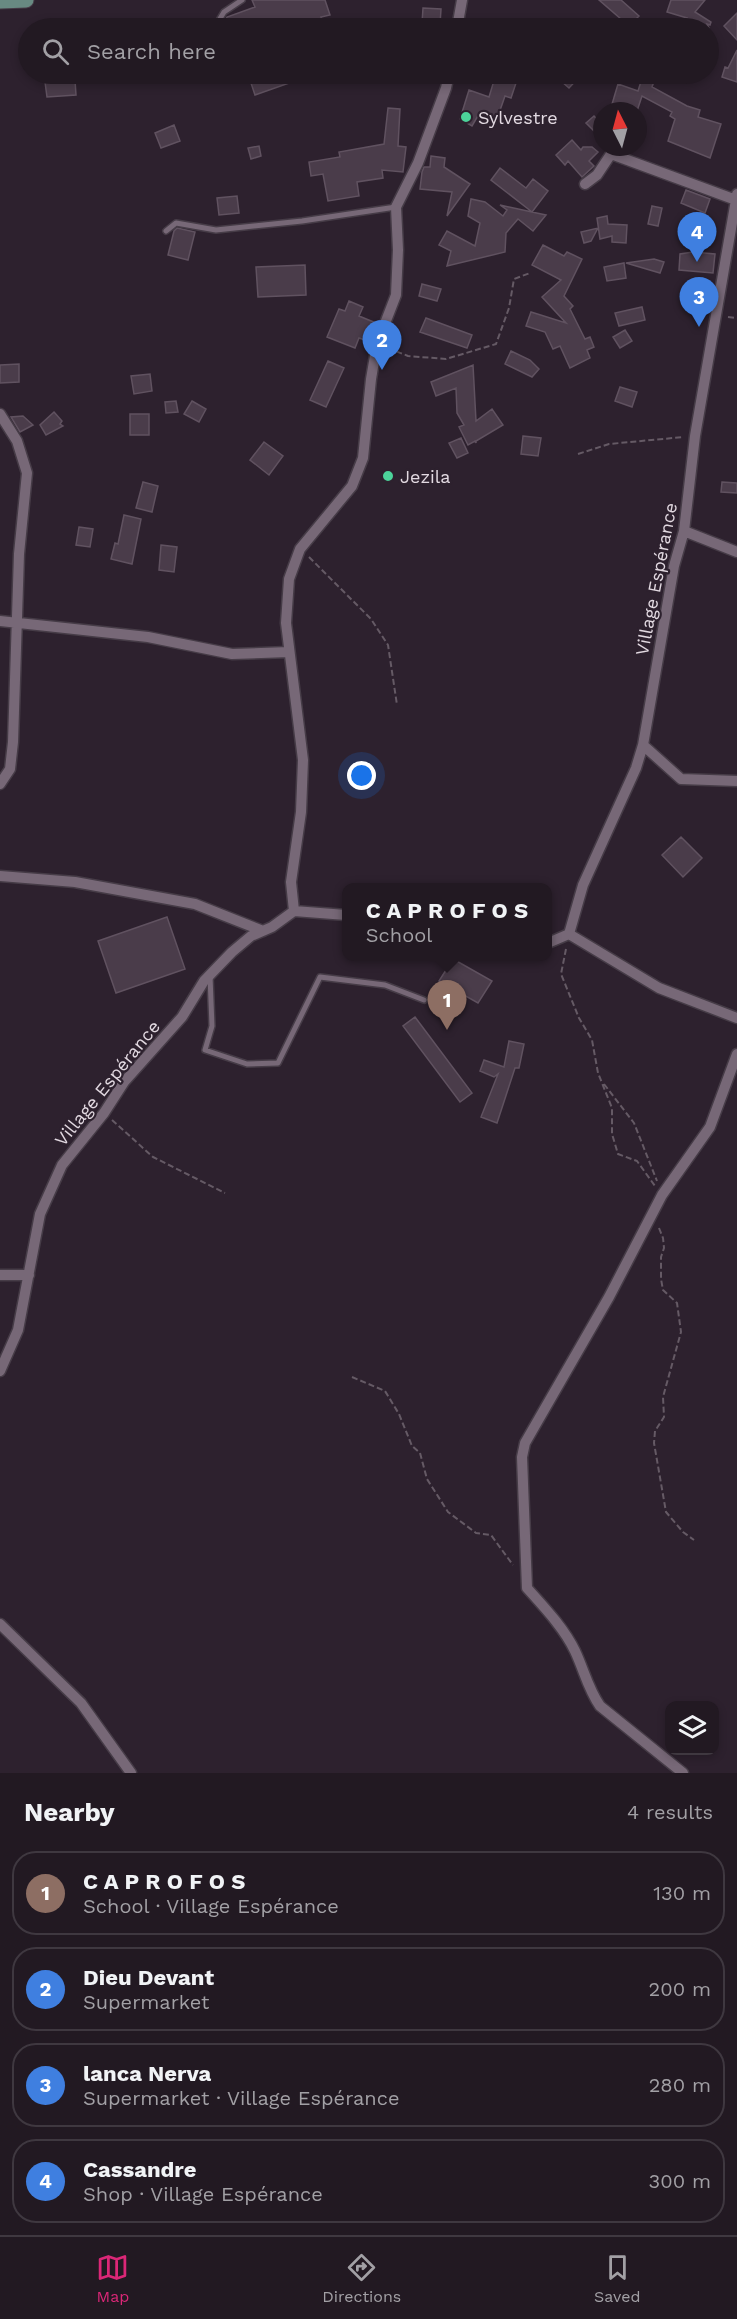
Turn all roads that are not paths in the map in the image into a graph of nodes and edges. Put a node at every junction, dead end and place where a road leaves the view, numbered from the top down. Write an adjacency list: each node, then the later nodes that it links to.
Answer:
1 (26, 0): 4 (main road)
2 (243, 0): 5 (lane)
3 (462, 0): 6 (street)
4 (0, 1)
5 (220, 18)
6 (459, 18)
7 (447, 84): 10 (street)
8 (585, 184): 9 (street)
9 (736, 197): 13 (street, Village Espérance)
10 (396, 207): 11 (lane); 17 (street)
11 (166, 231)
12 (0, 414): 16 (street)
13 (684, 531): 14 (street); 18 (street, Village Espérance)
14 (737, 552)
15 (0, 621): 16 (street)
16 (15, 624): 17 (street); 20 (street)
17 (289, 652): 22 (street)
18 (643, 745): 19 (street); 25 (street, Village Espérance)
19 (737, 781)
20 (0, 784)
21 (0, 876): 24 (street)
22 (294, 911): 23 (street); 24 (street, Village Espérance)
23 (342, 915)
24 (263, 931): 27 (street, Village Espérance)
25 (569, 934): 26 (street); 29 (street)
26 (552, 941)
27 (210, 974): 28 (lane); 32 (street, Village Espérance)
28 (424, 1000)
29 (737, 1018)
30 (737, 1054): 36 (street)
31 (0, 1275): 32 (street)
32 (29, 1275): 33 (street, Village Espérance)
33 (0, 1371)
34 (0, 1624): 35 (street)
35 (131, 1773)
36 (683, 1773)

